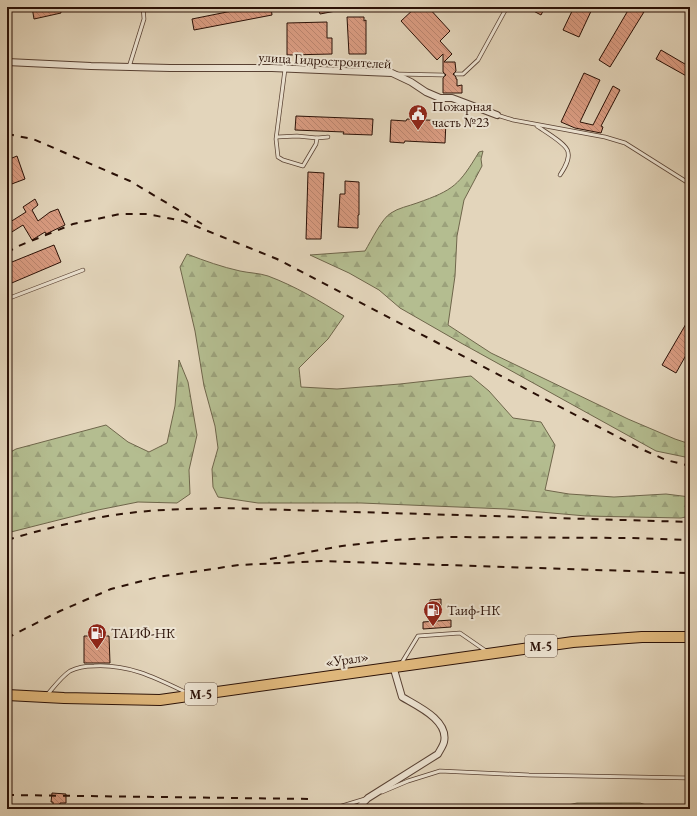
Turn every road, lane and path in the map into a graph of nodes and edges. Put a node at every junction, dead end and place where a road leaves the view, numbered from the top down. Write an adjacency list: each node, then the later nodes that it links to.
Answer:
1 (143, 7): 4 (lane)
2 (508, 7): 7 (lane)
3 (7, 62): 4 (street, улица Гидростроителей)
4 (129, 67): 5 (street, улица Гидростроителей)
5 (285, 69): 6 (street, улица Гидростроителей); 11 (lane)
6 (392, 73): 8 (lane); 9 (street, улица Гидростроителей)
7 (456, 74)
8 (443, 75)
9 (497, 115): 10 (lane, улица Гидростроителей)
10 (536, 125): 14 (lane); 15 (lane, улица Гидростроителей)
11 (276, 137): 13 (lane); 13 (lane)
12 (328, 137): 13 (lane)
13 (317, 138)
14 (560, 175)
15 (690, 184)
16 (82, 270): 17 (lane)
17 (7, 299)
18 (690, 637): 19 (highway, «Урал» / М-5)
19 (489, 653): 20 (highway, «Урал» / М-5); 20 (lane)
20 (397, 666): 22 (highway, «Урал» / М-5); 25 (street)
21 (7, 695): 23 (highway, «Урал» / М-5)
22 (192, 696): 23 (highway, «Урал» / М-5); 23 (lane)
23 (45, 698)
24 (690, 778): 25 (lane)
25 (368, 798): 26 (lane); 27 (street)
26 (332, 809)
27 (357, 809)

